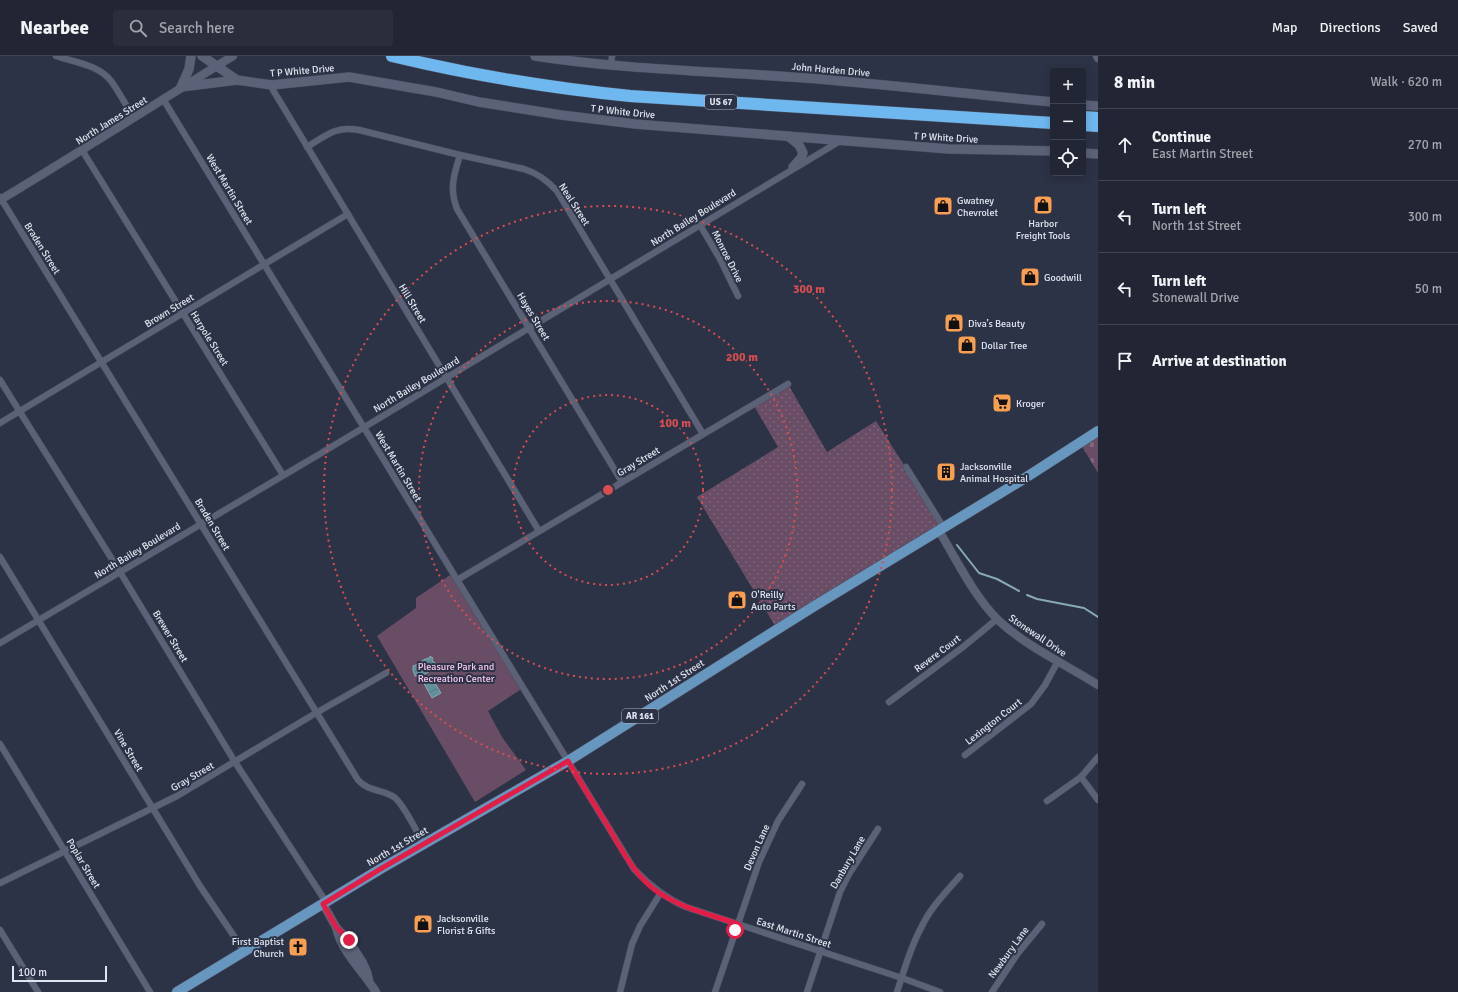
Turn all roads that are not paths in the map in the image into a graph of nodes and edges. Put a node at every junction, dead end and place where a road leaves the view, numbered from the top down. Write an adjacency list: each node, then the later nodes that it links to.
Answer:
1 (56, 56): 20 (street)
2 (191, 56): 13 (main road)
3 (202, 56): 9 (main road, T P White Drive)
4 (392, 56): 22 (highway, US 67)
5 (422, 56): 18 (highway, US 67)
6 (535, 56): 10 (main road, John Harden Drive)
7 (612, 56): 10 (street)
8 (231, 57): 9 (street, North James Street)
9 (217, 66): 11 (main road, T P White Drive); 13 (street, North James Street)
10 (611, 66): 15 (main road, John Harden Drive)
11 (237, 80): 12 (main road, T P White Drive); 13 (main road)
12 (272, 85): 25 (main road, T P White Drive); 27 (street, Hill Street)
13 (181, 87): 14 (street, North James Street)
14 (163, 99): 20 (street, North James Street); 37 (street, West Martin Street)
15 (1050, 102)
16 (1086, 104): 17 (main road)
17 (1098, 106)
18 (1050, 115)
19 (1086, 117): 21 (highway)
20 (134, 118): 28 (street, North James Street)
21 (1098, 118)
22 (1050, 123)
23 (1086, 125): 24 (highway)
24 (1098, 126)
25 (788, 136): 26 (main road, T P White Drive); 33 (main road)
26 (840, 140): 29 (main road, T P White Drive); 33 (street, North Bailey Boulevard)
27 (308, 147): 32 (street, Neal Street); 35 (street, Hill Street)
28 (82, 150): 34 (street, North James Street); 40 (street, Harpole Street)
29 (1050, 151)
30 (1086, 153): 31 (main road)
31 (1098, 154)
32 (460, 155): 38 (street, Neal Street); 41 (street, Hayes Street)
33 (793, 167): 36 (street, North Bailey Boulevard)
34 (0, 198): 42 (street, Braden Street)
35 (348, 214): 37 (street, Brown Street); 43 (street, Hill Street)
36 (700, 225): 38 (street, North Bailey Boulevard); 39 (street, Monroe Drive)
37 (264, 264): 40 (street, Brown Street); 48 (street, West Martin Street)
38 (610, 279): 41 (street, North Bailey Boulevard); 50 (street, Neal Street)
39 (738, 296)
40 (183, 313): 42 (street, Brown Street); 52 (street, Harpole Street)
41 (529, 328): 43 (street, North Bailey Boulevard); 53 (street, Hayes Street)
42 (101, 362): 46 (street, Brown Street); 54 (street, Braden Street)
43 (446, 377): 48 (street, North Bailey Boulevard); 56 (street, Hill Street)
44 (0, 380): 46 (street, Brewer Street)
45 (788, 384): 50 (street, Gray Street)
46 (19, 411): 47 (street, Brown Street); 58 (street, Brewer Street)
47 (0, 423)
48 (364, 427): 52 (street, North Bailey Boulevard); 59 (street, West Martin Street)
49 (1098, 431): 55 (main road, North 1st Street / AR 161)
50 (703, 434): 53 (street, Gray Street)
51 (906, 467): 55 (street)
52 (283, 475): 54 (street, North Bailey Boulevard)
53 (622, 482): 56 (street, Gray Street)
54 (202, 524): 58 (street, North Bailey Boulevard); 67 (street, Braden Street)
55 (941, 529): 60 (street, Stonewall Drive); 73 (main road, North 1st Street / AR 161)
56 (539, 531): 59 (street, Gray Street)
57 (0, 557): 61 (street, Vine Street)
58 (120, 572): 61 (street, North Bailey Boulevard); 74 (street, Brewer Street)
59 (458, 580): 73 (street, West Martin Street)
60 (997, 619): 63 (street, Stonewall Drive); 66 (street, Revere Court)
61 (39, 620): 62 (street, North Bailey Boulevard); 79 (street, Vine Street)
62 (0, 643)
63 (1058, 661): 65 (street, Stonewall Drive); 69 (street, Lexington Court)
64 (386, 673): 67 (street, Gray Street)
65 (1098, 685)
66 (889, 702)
67 (316, 713): 74 (street, Gray Street); 81 (street, Braden Street)
68 (0, 744): 70 (street, Poplar Street)
69 (965, 755)
70 (7, 756): 72 (street); 82 (street, Poplar Street)
71 (1098, 757): 75 (street)
72 (0, 760)
73 (568, 761): 81 (main road, North 1st Street / AR 161); 85 (street, East Martin Street)
74 (235, 762): 79 (street, Gray Street); 86 (street, Brewer Street)
75 (1081, 777): 77 (street); 78 (street)
76 (802, 784): 87 (street, Devon Lane)
77 (1098, 800)
78 (1047, 801)
79 (153, 807): 82 (street, Gray Street); 90 (street, Vine Street)
80 (878, 829): 91 (street, Danbury Lane)
81 (424, 844): 86 (main road, North 1st Street / AR 161)
82 (65, 851): 84 (street, Gray Street); 94 (street, Poplar Street)
83 (960, 876): 92 (street)
84 (0, 884)
85 (660, 894): 87 (street, East Martin Street); 97 (street)
86 (324, 903): 90 (main road, North 1st Street / AR 161); 96 (street)
87 (738, 924): 91 (street, East Martin Street); 98 (street, Devon Lane)
88 (1042, 924): 102 (street, Newbury Lane)
89 (0, 930): 93 (street)
90 (244, 951): 95 (main road, North 1st Street / AR 161)
91 (820, 951): 92 (street, East Martin Street); 99 (street, Danbury Lane)
92 (902, 978): 100 (street); 101 (street, East Martin Street)
93 (38, 992)
94 (150, 992)
95 (177, 992)
96 (376, 992)
97 (620, 992)
98 (715, 992)
99 (806, 992)
100 (897, 992)
101 (940, 992)
102 (992, 992)

